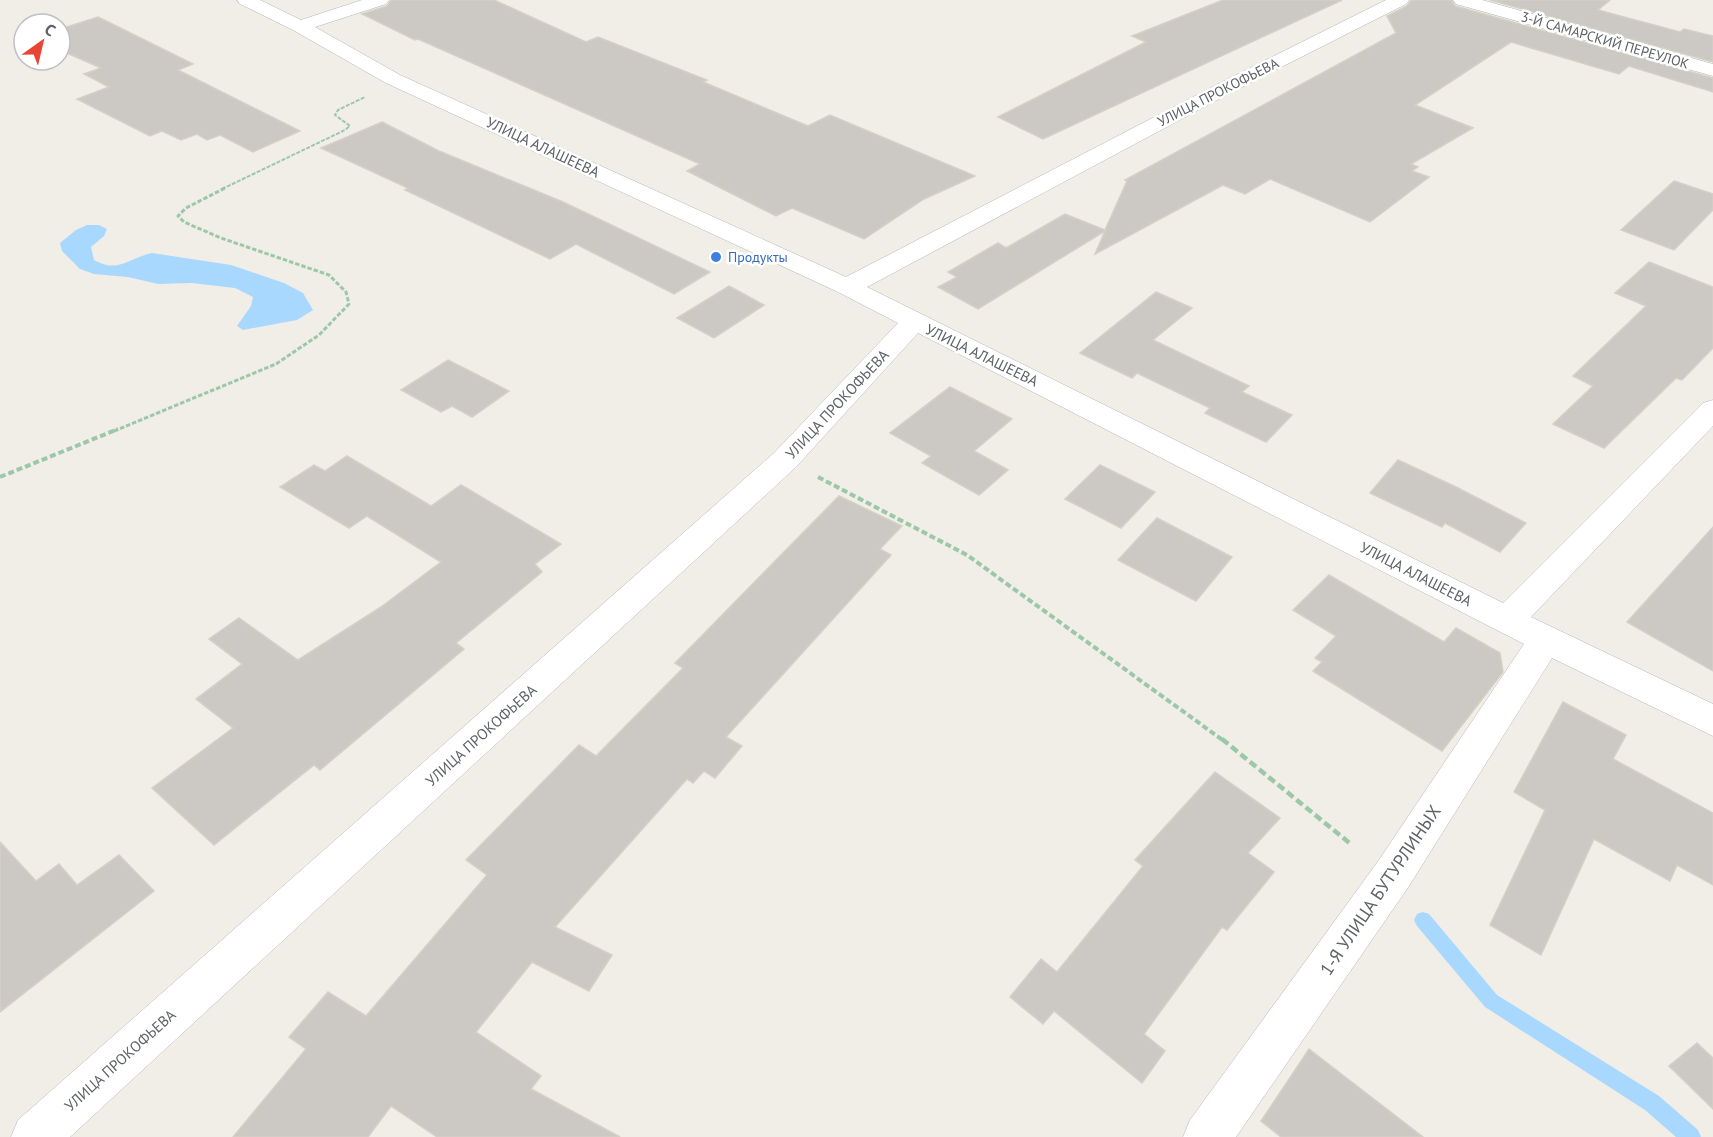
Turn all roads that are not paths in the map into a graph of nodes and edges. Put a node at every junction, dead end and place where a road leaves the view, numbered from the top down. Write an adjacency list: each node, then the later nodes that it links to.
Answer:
1 (246, 0): 5 (street, УЛИЦА АЛАШЕЕВА)
2 (380, 0): 5 (street)
3 (1400, 0): 7 (street, УЛИЦА ПРОКОФЬЕВА)
4 (1462, 0): 6 (street, 3-Й САМАРСКИЙ ПЕРЕУЛОК)
5 (300, 26): 7 (street, УЛИЦА АЛАШЕЕВА)
6 (1713, 70)
7 (847, 287): 8 (street, УЛИЦА АЛАШЕЕВА)
8 (915, 321): 10 (street, УЛИЦА АЛАШЕЕВА); 13 (street, УЛИЦА ПРОКОФЬЕВА)
9 (1713, 409): 10 (street)
10 (1506, 620): 11 (street, УЛИЦА АЛАШЕЕВА)
11 (1546, 639): 12 (street, УЛИЦА АЛАШЕЕВА); 14 (street, 1-Я УЛИЦА БУТУРЛИНЫХ)
12 (1713, 721)
13 (35, 1137)
14 (1207, 1137)

